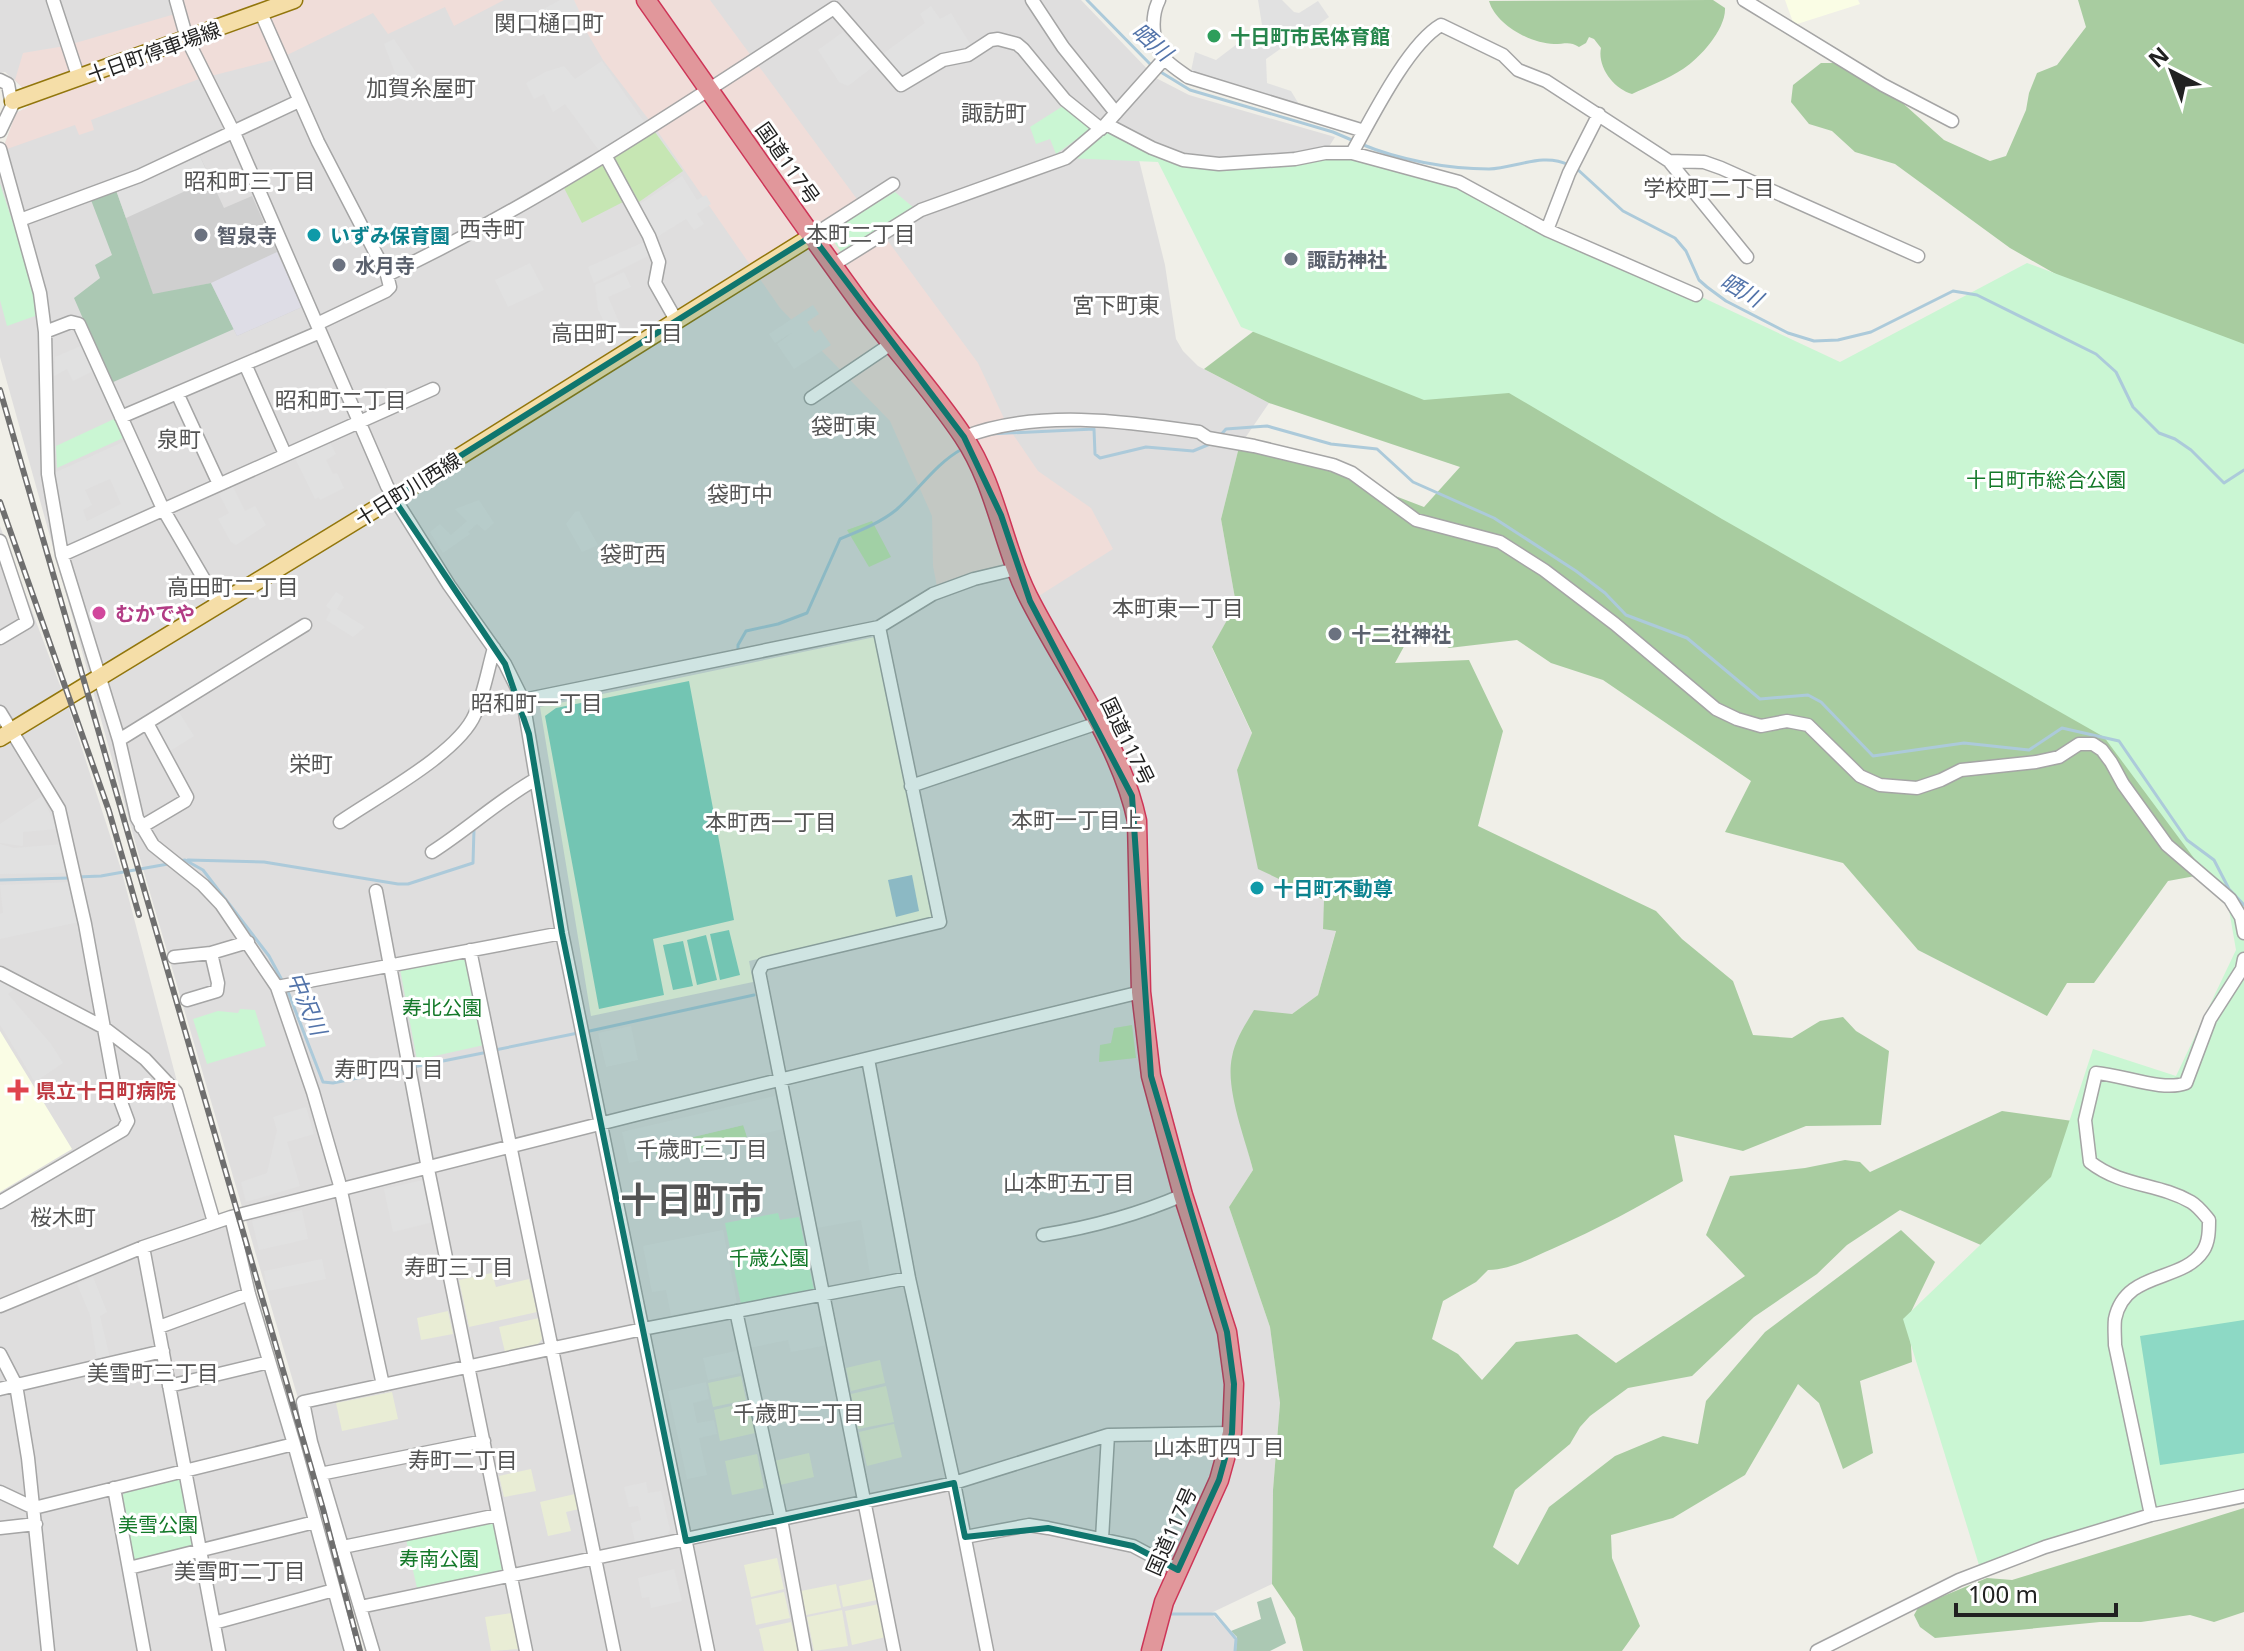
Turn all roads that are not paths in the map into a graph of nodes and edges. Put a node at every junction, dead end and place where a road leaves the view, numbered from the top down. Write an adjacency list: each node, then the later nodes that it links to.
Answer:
1 (53, 0): 11 (street)
2 (176, 0): 9 (street)
3 (294, 0): 8 (main road, 十日町停車場線)
4 (646, 0): 13 (highway, 国道117号)
5 (1032, 0): 16 (street)
6 (1159, 0): 10 (street)
7 (1744, 0): 18 (street)
8 (261, 13): 9 (main road, 十日町停車場線); 15 (street)
9 (187, 39): 11 (main road, 十日町停車場線); 22 (street)
10 (1162, 61): 16 (street); 21 (street)
11 (79, 79): 14 (main road, 十日町停車場線)
12 (0, 80): 14 (street)
13 (709, 89): 19 (street); 25 (street); 30 (highway, 国道117号)
14 (13, 101): 20 (street)
15 (299, 101): 22 (street); 34 (street)
16 (1116, 113): 19 (street)
17 (1599, 114): 21 (street); 26 (street); 29 (street)
18 (1952, 121)
19 (1104, 127): 24 (street); 33 (street)
20 (0, 131)
21 (1364, 131): 24 (street)
22 (234, 133): 28 (street); 37 (street)
23 (0, 149): 28 (street)
24 (1352, 153): 29 (street)
25 (605, 155): 34 (street); 36 (street)
26 (1669, 161): 31 (street); 32 (street)
27 (893, 184): 30 (street)
28 (20, 220): 38 (street)
29 (1547, 230): 35 (street)
30 (812, 236): 33 (highway, 国道117号); 36 (main road, 十日町川西線)
31 (1918, 256)
32 (1747, 257)
33 (833, 265): 39 (highway, 国道117号)
34 (387, 275): 37 (street)
35 (1696, 295)
36 (676, 320): 49 (main road, 十日町川西線)
37 (318, 328): 40 (street); 45 (street)
38 (45, 332): 44 (street); 52 (street)
39 (891, 344): 43 (street); 46 (highway, 国道117号)
40 (245, 364): 42 (street); 47 (street)
41 (433, 389): 45 (street)
42 (177, 393): 44 (street); 48 (street)
43 (811, 398)
44 (121, 417): 50 (street)
45 (359, 420): 47 (street); 49 (street)
46 (964, 437): 53 (highway, 国道117号); 73 (street)
47 (285, 454): 48 (street)
48 (219, 484): 50 (street)
49 (393, 498): 54 (main road, 十日町川西線); 58 (street)
50 (163, 509): 52 (street); 54 (street)
51 (0, 541): 57 (street)
52 (62, 555): 59 (street)
53 (1016, 569): 56 (street); 63 (highway, 国道117号)
54 (219, 605): 59 (main road, 十日町川西線)
55 (305, 625): 62 (street)
56 (879, 627): 60 (street); 67 (street)
57 (0, 638)
58 (494, 648): 60 (street); 68 (street)
59 (100, 676): 64 (main road, 十日町川西線); 65 (street)
60 (523, 700): 66 (street)
61 (0, 712): 64 (street)
62 (147, 723): 65 (street); 69 (street)
63 (1098, 723): 67 (street); 82 (highway, 国道117号)
64 (6, 734): 84 (street)
65 (119, 740): 69 (street)
66 (536, 779): 70 (street); 72 (street)
67 (911, 786): 86 (street)
68 (340, 822)
69 (141, 827): 74 (street)
70 (432, 852)
71 (376, 891): 79 (street)
72 (562, 933): 75 (street); 87 (street)
73 (2244, 933)
74 (248, 942): 76 (street); 81 (street)
75 (470, 950): 79 (street); 88 (street)
76 (211, 953): 77 (street); 83 (street)
77 (174, 957)
78 (2244, 959): 126 (street)
79 (389, 966): 81 (street); 89 (street)
80 (0, 973): 84 (street)
81 (277, 987): 90 (street)
82 (1141, 992): 85 (street); 91 (highway, 国道117号)
83 (187, 1000)
84 (103, 1027): 92 (street); 94 (street)
85 (868, 1059): 86 (street); 97 (street)
86 (781, 1081): 87 (street); 99 (street)
87 (601, 1124): 88 (street); 103 (street)
88 (511, 1148): 89 (street); 104 (street)
89 (428, 1168): 90 (street); 108 (street)
90 (341, 1190): 93 (street); 110 (street)
91 (1183, 1195): 95 (street); 113 (highway, 国道117号)
92 (0, 1202)
93 (231, 1217): 94 (street); 98 (street)
94 (214, 1222): 96 (street)
95 (1043, 1235)
96 (143, 1247): 100 (street); 102 (street)
97 (909, 1278): 99 (street); 119 (street)
98 (249, 1294): 102 (street); 107 (street)
99 (824, 1294): 101 (street); 123 (street)
100 (0, 1306)
101 (736, 1311): 103 (street); 127 (street)
102 (159, 1327): 105 (street)
103 (643, 1329): 104 (street); 133 (street)
104 (552, 1348): 108 (street); 136 (street)
105 (163, 1351): 109 (street); 111 (street)
106 (0, 1354): 109 (street)
107 (269, 1362): 111 (street); 116 (street)
108 (469, 1366): 110 (street); 115 (street)
109 (16, 1385): 112 (street); 124 (street)
110 (383, 1385): 118 (street)
111 (169, 1386): 117 (street)
112 (0, 1389)
113 (1232, 1433): 114 (street); 138 (highway, 国道117号)
114 (1108, 1435): 119 (street); 132 (street)
115 (484, 1441): 118 (street); 125 (street)
116 (294, 1444): 117 (street); 128 (street)
117 (185, 1471): 120 (street); 135 (street)
118 (320, 1474): 134 (street)
119 (954, 1483): 123 (street); 131 (street)
120 (114, 1488): 124 (street); 137 (street)
121 (0, 1492): 124 (street)
122 (2244, 1496): 126 (street)
123 (865, 1501): 127 (street); 152 (street)
124 (34, 1508): 129 (street)
125 (498, 1515): 134 (street); 139 (street)
126 (2151, 1515): 155 (street)
127 (781, 1519): 133 (street); 151 (street)
128 (315, 1522): 135 (street); 140 (street)
129 (36, 1524): 130 (street); 143 (street)
130 (0, 1528)
131 (965, 1537): 132 (street); 153 (street)
132 (1102, 1539): 138 (street)
133 (686, 1541): 136 (street); 150 (street)
134 (343, 1547): 141 (street)
135 (200, 1550): 137 (street); 142 (street)
136 (595, 1559): 139 (street); 149 (street)
137 (129, 1568): 144 (street)
138 (1178, 1570): 154 (highway, 国道117号)
139 (509, 1577): 141 (street); 148 (street)
140 (334, 1590): 142 (street); 146 (street)
141 (360, 1607): 147 (street)
142 (214, 1623): 145 (street)
143 (48, 1651)
144 (144, 1651)
145 (219, 1651)
146 (351, 1651)
147 (373, 1651)
148 (526, 1651)
149 (614, 1651)
150 (708, 1651)
151 (805, 1651)
152 (894, 1651)
153 (987, 1651)
154 (1151, 1651)
155 (1817, 1651)

